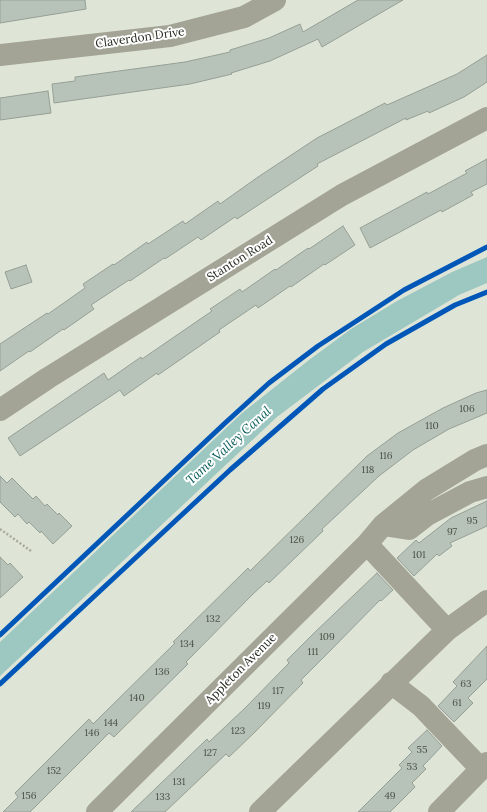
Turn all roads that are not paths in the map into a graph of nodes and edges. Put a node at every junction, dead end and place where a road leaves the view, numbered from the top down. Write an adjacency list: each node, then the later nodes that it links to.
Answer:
1 (275, 0): 2 (street, Claverdon Drive)
2 (0, 55)
3 (487, 118): 4 (street, Stanton Road)
4 (0, 410)
5 (487, 456): 7 (street, Appleton Avenue)
6 (487, 487): 7 (street)
7 (383, 525): 8 (street, Appleton Avenue)
8 (367, 544): 10 (street); 13 (street, Appleton Avenue)
9 (487, 601): 10 (street)
10 (448, 630): 11 (street)
11 (391, 684): 12 (street); 14 (street)
12 (484, 766): 15 (street)
13 (97, 812)
14 (260, 812)
15 (439, 812)

